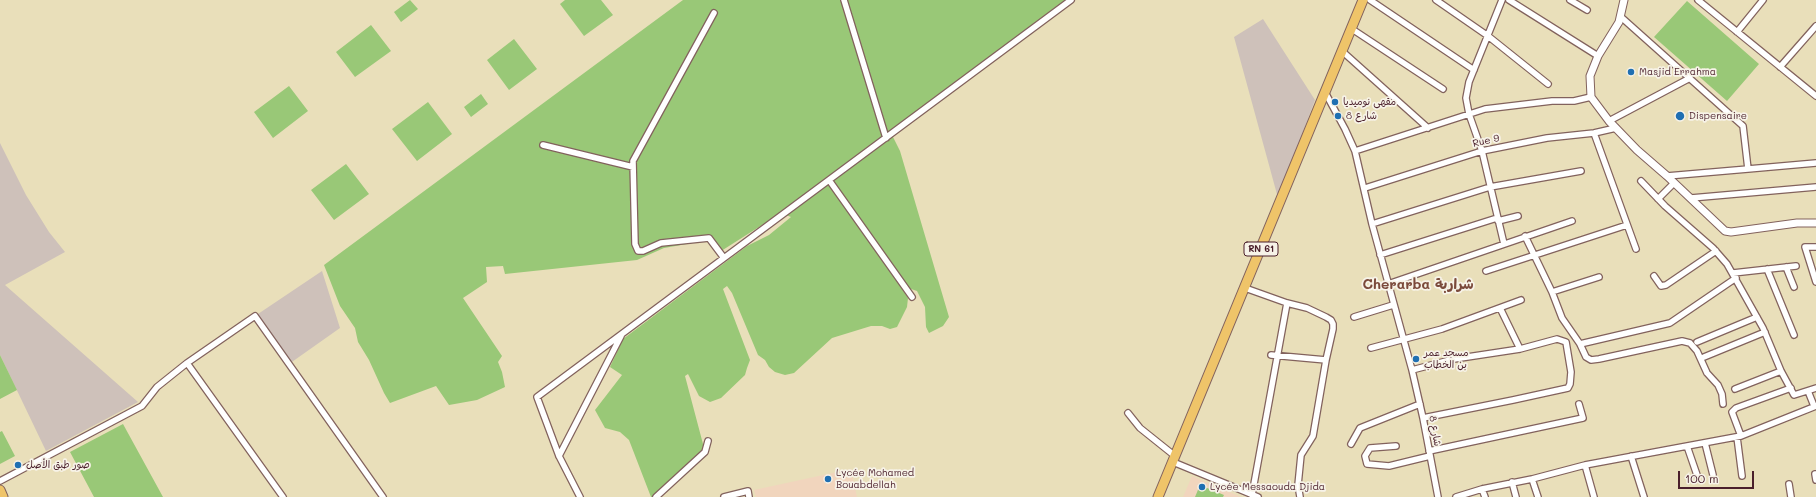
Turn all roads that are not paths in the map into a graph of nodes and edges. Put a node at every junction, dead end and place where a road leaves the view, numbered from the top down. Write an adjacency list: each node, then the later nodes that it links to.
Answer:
1 (844, 0): 34 (street)
2 (1071, 0): 34 (street)
3 (1364, 0): 16 (main road, RN 61)
4 (1370, 0): 22 (street)
5 (1436, 0): 18 (street)
6 (1502, 0): 18 (street)
7 (1509, 0): 20 (street)
8 (1570, 0): 12 (street)
9 (1624, 0): 14 (street)
10 (1698, 0): 17 (street)
11 (1764, 0): 17 (street)
12 (1587, 10)
13 (714, 13): 39 (street)
14 (1621, 16): 20 (street); 23 (street)
15 (1816, 26): 21 (street)
16 (1352, 29): 19 (main road, RN 61); 25 (street)
17 (1737, 32): 21 (street)
18 (1488, 36): 22 (street); 24 (street)
19 (1343, 52): 26 (main road, RN 61); 31 (street)
20 (1598, 56): 28 (street)
21 (1780, 67): 27 (street)
22 (1474, 70): 29 (street)
23 (1690, 78): 30 (street); 40 (street)
24 (1548, 84)
25 (1443, 89)
26 (1326, 94): 36 (street, شارع 8); 74 (main road, RN 61)
27 (1816, 96)
28 (1591, 97): 29 (street); 30 (street)
29 (1469, 114): 31 (street); 37 (street)
30 (1610, 121): 32 (street)
31 (1428, 128): 36 (street)
32 (1616, 128): 33 (street, Rue 9); 42 (street)
33 (1594, 133): 37 (street, Rue 9); 56 (street)
34 (886, 138): 43 (street)
35 (542, 145): 39 (street)
36 (1355, 151): 48 (street, شارع 8)
37 (1482, 151): 46 (street); 48 (street, Rue 9)
38 (1816, 163): 40 (street)
39 (633, 166): 64 (street)
40 (1748, 168): 42 (street)
41 (1581, 171): 46 (street)
42 (1667, 176): 45 (street)
43 (829, 180): 64 (street); 77 (street)
44 (1641, 181): 50 (street)
45 (1674, 183): 49 (street); 50 (street)
46 (1490, 187): 52 (street); 55 (street)
47 (1816, 187): 49 (street)
48 (1365, 188): 55 (street, شارع 8)
49 (1691, 198): 54 (street)
50 (1658, 199): 61 (street)
51 (1518, 216): 52 (street)
52 (1498, 220): 58 (street); 62 (street)
53 (1572, 221): 57 (street)
54 (1816, 223)
55 (1372, 224): 62 (street, شارع 8)
56 (1627, 225): 60 (street); 63 (street)
57 (1525, 236): 58 (street); 63 (street)
58 (1504, 244): 73 (street)
59 (1816, 246): 72 (street)
60 (1636, 249)
61 (1716, 251): 69 (street); 70 (street)
62 (1380, 255): 73 (street, شارع 8)
63 (1534, 255): 68 (street); 76 (street)
64 (724, 258): 85 (street)
65 (1796, 266): 66 (street)
66 (1786, 267): 67 (street); 75 (street)
67 (1767, 269): 69 (street); 86 (street)
68 (1486, 272)
69 (1734, 275): 83 (street); 89 (street)
70 (1654, 276)
71 (1599, 278): 76 (street)
72 (1816, 282)
73 (1388, 284): 80 (street, شارع 8)
74 (1245, 288): 79 (street); 118 (main road, RN 61)
75 (1794, 288)
76 (1552, 292): 89 (street)
77 (912, 297)
78 (1521, 300): 81 (street)
79 (1287, 303): 93 (street); 95 (street)
80 (1393, 305): 82 (street); 87 (street, شارع 8)
81 (1500, 308): 87 (street); 91 (street)
82 (1354, 317)
83 (1757, 318): 84 (street); 88 (street)
84 (1765, 332): 94 (street); 98 (street)
85 (622, 334): 116 (street); 116 (street)
86 (1794, 335)
87 (1403, 340): 90 (street); 97 (street, شارع 8)
88 (1698, 342)
89 (1580, 344): 105 (street)
90 (1371, 348)
91 (1520, 349): 97 (street); 108 (street)
92 (1271, 354): 93 (street)
93 (1279, 356): 95 (street); 129 (street)
94 (1704, 357)
95 (1326, 360): 138 (street)
96 (187, 363): 124 (street); 131 (street); 132 (street)
97 (1412, 370): 103 (street, شارع 8)
98 (1780, 371): 99 (street); 101 (street)
99 (1791, 388): 102 (street); 109 (street)
100 (1816, 388): 102 (street)
101 (1735, 389)
102 (1808, 391): 106 (street)
103 (1420, 404): 108 (street, شارع 8); 112 (street)
104 (1579, 404): 115 (street)
105 (1723, 404)
106 (1815, 406): 109 (street)
107 (1128, 413): 118 (street)
108 (1423, 418): 115 (street, شارع 8)
109 (1739, 437): 111 (street); 122 (street)
110 (708, 441): 134 (street)
111 (1705, 443): 114 (street); 121 (street)
112 (1351, 444)
113 (1396, 446): 115 (street)
114 (1687, 446): 117 (street); 120 (street)
115 (1429, 454): 139 (street, شارع 8)
116 (559, 456): 133 (street)
117 (1631, 456): 119 (street); 145 (street)
118 (1174, 459): 129 (street); 137 (main road, RN 61)
119 (1585, 465): 123 (street); 144 (street)
120 (1697, 475)
121 (1713, 475)
122 (1742, 476)
123 (1532, 479): 125 (street); 143 (street)
124 (0, 481)
125 (1512, 482): 127 (street); 142 (street)
126 (1789, 484): 146 (street)
127 (1482, 489): 140 (street); 141 (street)
128 (0, 490): 130 (main road)
129 (1255, 496)
130 (3, 497)
131 (283, 497)
132 (383, 497)
133 (580, 497)
134 (656, 497)
135 (724, 497): 136 (street)
136 (749, 497)
137 (1158, 497)
138 (1300, 497)
139 (1438, 497)
140 (1456, 497)
141 (1485, 497)
142 (1516, 497)
143 (1538, 497)
144 (1594, 497)
145 (1644, 497)
146 (1791, 497)

